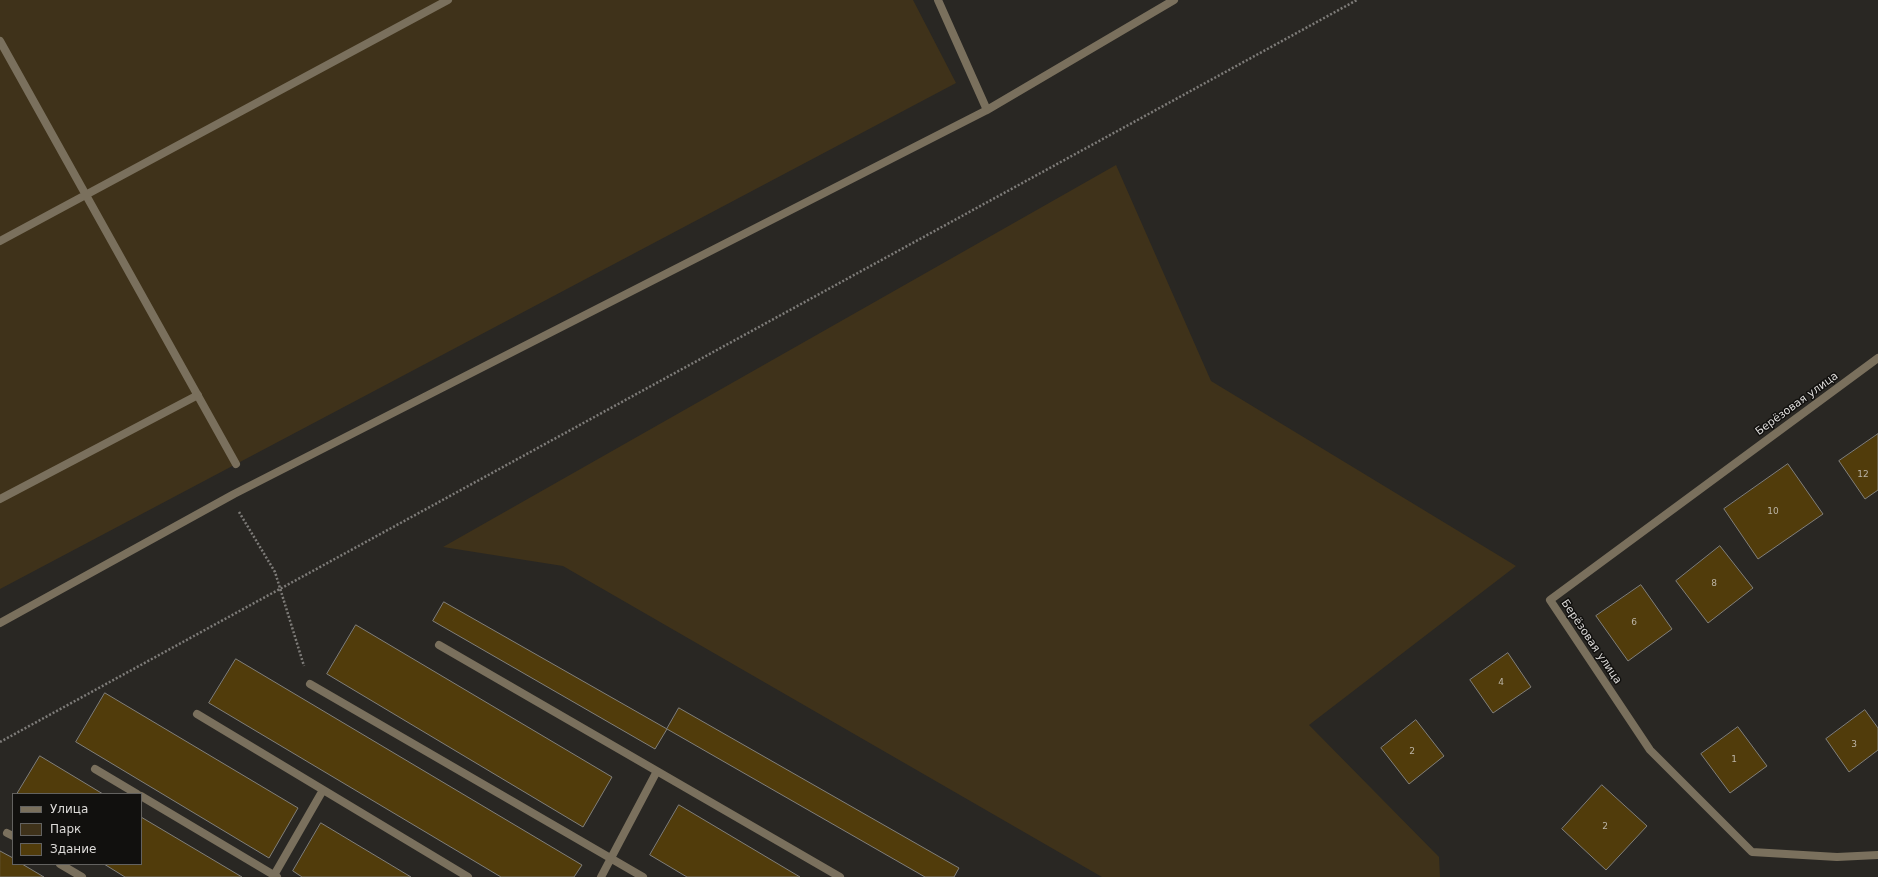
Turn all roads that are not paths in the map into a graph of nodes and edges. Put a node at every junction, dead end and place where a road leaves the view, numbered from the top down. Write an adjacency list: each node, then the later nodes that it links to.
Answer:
1 (448, 0): 6 (street)
2 (938, 0): 5 (street)
3 (1174, 0): 5 (street)
4 (0, 41): 6 (street)
5 (987, 110): 12 (street)
6 (85, 194): 7 (street); 9 (street)
7 (0, 241)
8 (1878, 358): 21 (street, Берёзовая улица)
9 (198, 395): 10 (street); 11 (street)
10 (236, 464)
11 (0, 499)
12 (0, 623)
13 (439, 645): 17 (street)
14 (310, 684): 22 (street)
15 (197, 714): 18 (street)
16 (95, 769): 19 (street)
17 (657, 771): 22 (street); 29 (street)
18 (323, 790): 24 (street); 26 (street)
19 (135, 793)
20 (142, 797): 24 (street)
21 (1878, 855)
22 (610, 858): 27 (street); 28 (street)
23 (62, 865): 25 (street)
24 (274, 876)
25 (82, 877)
26 (468, 877)
27 (601, 877)
28 (642, 877)
29 (840, 877)

